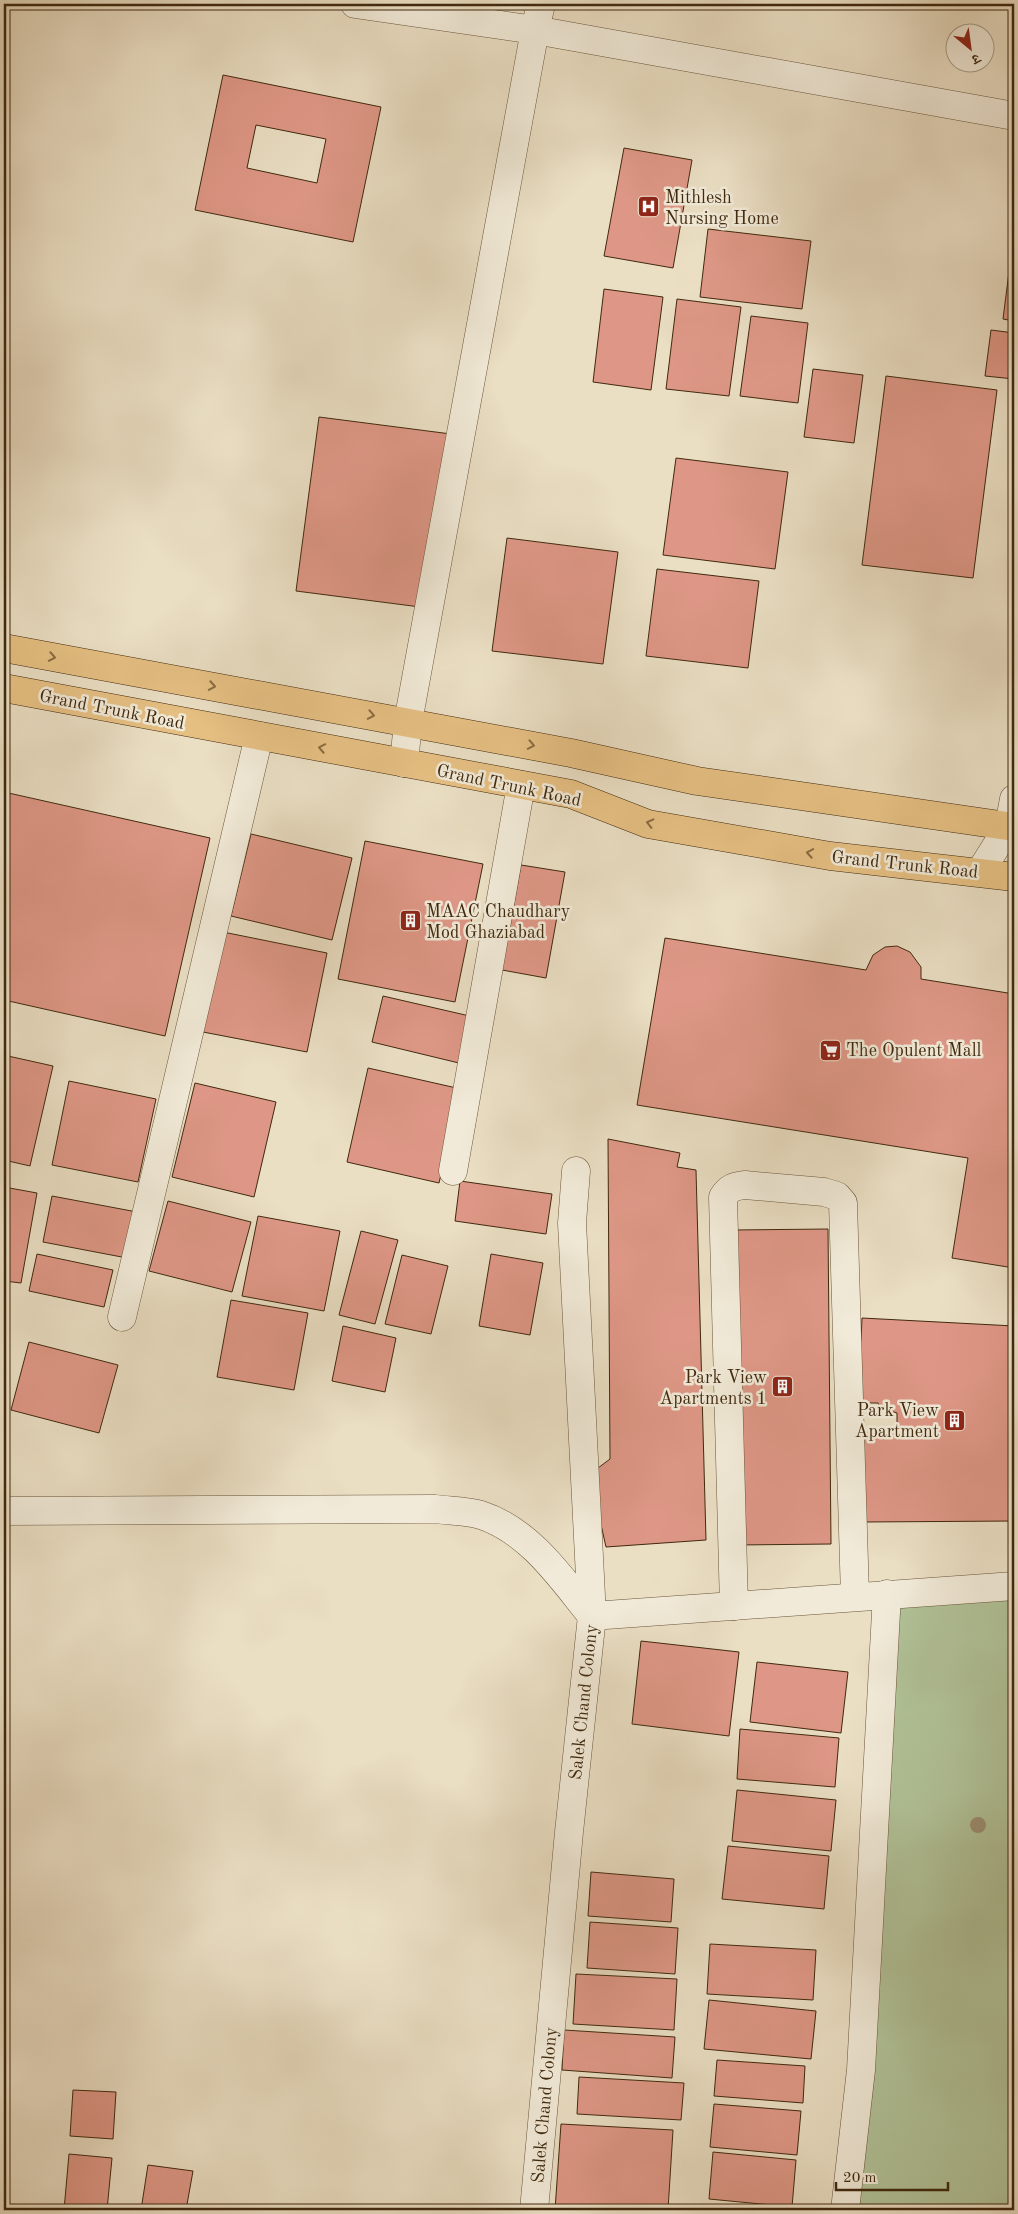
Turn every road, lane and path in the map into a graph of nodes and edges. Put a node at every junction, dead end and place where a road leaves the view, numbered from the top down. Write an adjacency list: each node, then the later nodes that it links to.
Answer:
1 (355, 4): 3 (street)
2 (541, 4): 3 (street)
3 (534, 30): 4 (street); 7 (street)
4 (1014, 116)
5 (4, 648): 7 (highway, one-way to 7)
6 (4, 688): 8 (highway, Grand Trunk Road)
7 (408, 722): 9 (street); 12 (highway, one-way to 12)
8 (259, 736): 9 (highway, Grand Trunk Road, one-way to 8); 17 (street)
9 (404, 763): 10 (highway, Grand Trunk Road)
10 (521, 785): 13 (highway, Grand Trunk Road, one-way to 10); 15 (street)
11 (1014, 799): 12 (street)
12 (1012, 826): 13 (street)
13 (980, 872): 14 (highway, Grand Trunk Road)
14 (1014, 877)
15 (453, 1171)
16 (576, 1171): 23 (street)
17 (122, 1316)
18 (4, 1511): 23 (street)
19 (1014, 1586): 20 (street, Salek Chand Colony)
20 (887, 1594): 21 (street, Salek Chand Colony); 25 (street)
21 (855, 1596): 22 (street, Salek Chand Colony); 22 (street)
22 (734, 1606): 23 (street, Salek Chand Colony)
23 (592, 1616): 24 (street, Salek Chand Colony)
24 (534, 2210)
25 (845, 2210)

